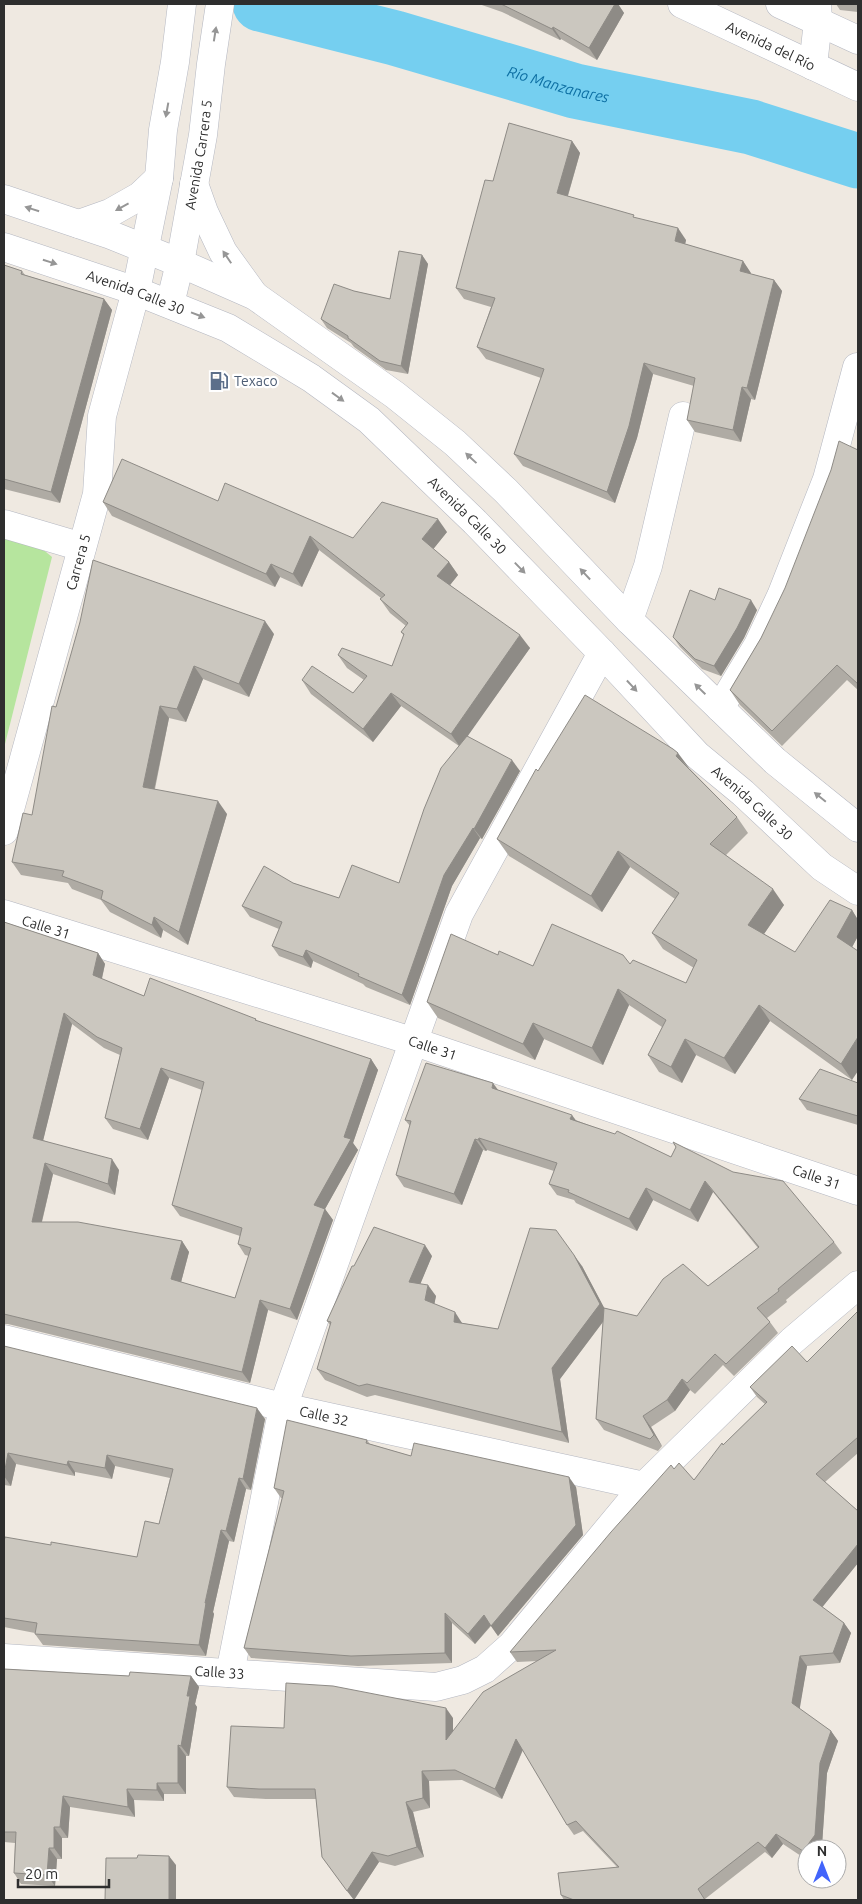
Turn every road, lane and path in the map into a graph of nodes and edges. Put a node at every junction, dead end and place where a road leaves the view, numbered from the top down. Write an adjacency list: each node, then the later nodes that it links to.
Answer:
1 (182, 4): 9 (street, one-way to 9)
2 (220, 4): 10 (street, Avenida Carrera 5, one-way to 2)
3 (682, 4): 7 (street, Avenida del Río)
4 (780, 4): 5 (street)
5 (818, 12): 6 (street); 7 (street)
6 (858, 40)
7 (813, 66): 8 (street, Avenida del Río)
8 (858, 87)
9 (159, 178): 12 (street, one-way to 12); 14 (street)
10 (193, 182): 15 (street, Avenida Carrera 5); 17 (street, one-way to 10)
11 (4, 199): 12 (street, one-way to 11)
12 (79, 224): 14 (street)
13 (4, 247): 16 (street, Avenida Calle 30, one-way to 16)
14 (145, 248): 15 (street); 16 (street)
15 (180, 263): 17 (street); 18 (street, Avenida Carrera 5)
16 (136, 291): 18 (street, Avenida Calle 30); 22 (street, Carrera 5)
17 (255, 296): 23 (street, one-way to 17)
18 (170, 304): 24 (street, Avenida Calle 30, one-way to 24)
19 (857, 367): 25 (street)
20 (683, 416): 23 (street)
21 (4, 524): 22 (street)
22 (82, 547): 27 (street, Carrera 5)
23 (629, 620): 25 (street, one-way to 23)
24 (602, 653): 28 (street, Avenida Calle 30, one-way to 28); 30 (street)
25 (720, 708): 26 (street, one-way to 25)
26 (858, 828)
27 (4, 831)
28 (858, 891)
29 (4, 914): 30 (street, Calle 31)
30 (414, 1042): 31 (street, Calle 31); 34 (street)
31 (858, 1191)
32 (858, 1285): 35 (street, Calle 33)
33 (4, 1340): 34 (street, Calle 32)
34 (283, 1407): 35 (street, Calle 32); 37 (street)
35 (644, 1486): 37 (street, Calle 33)
36 (4, 1658): 37 (street, Calle 33)
37 (230, 1673)

